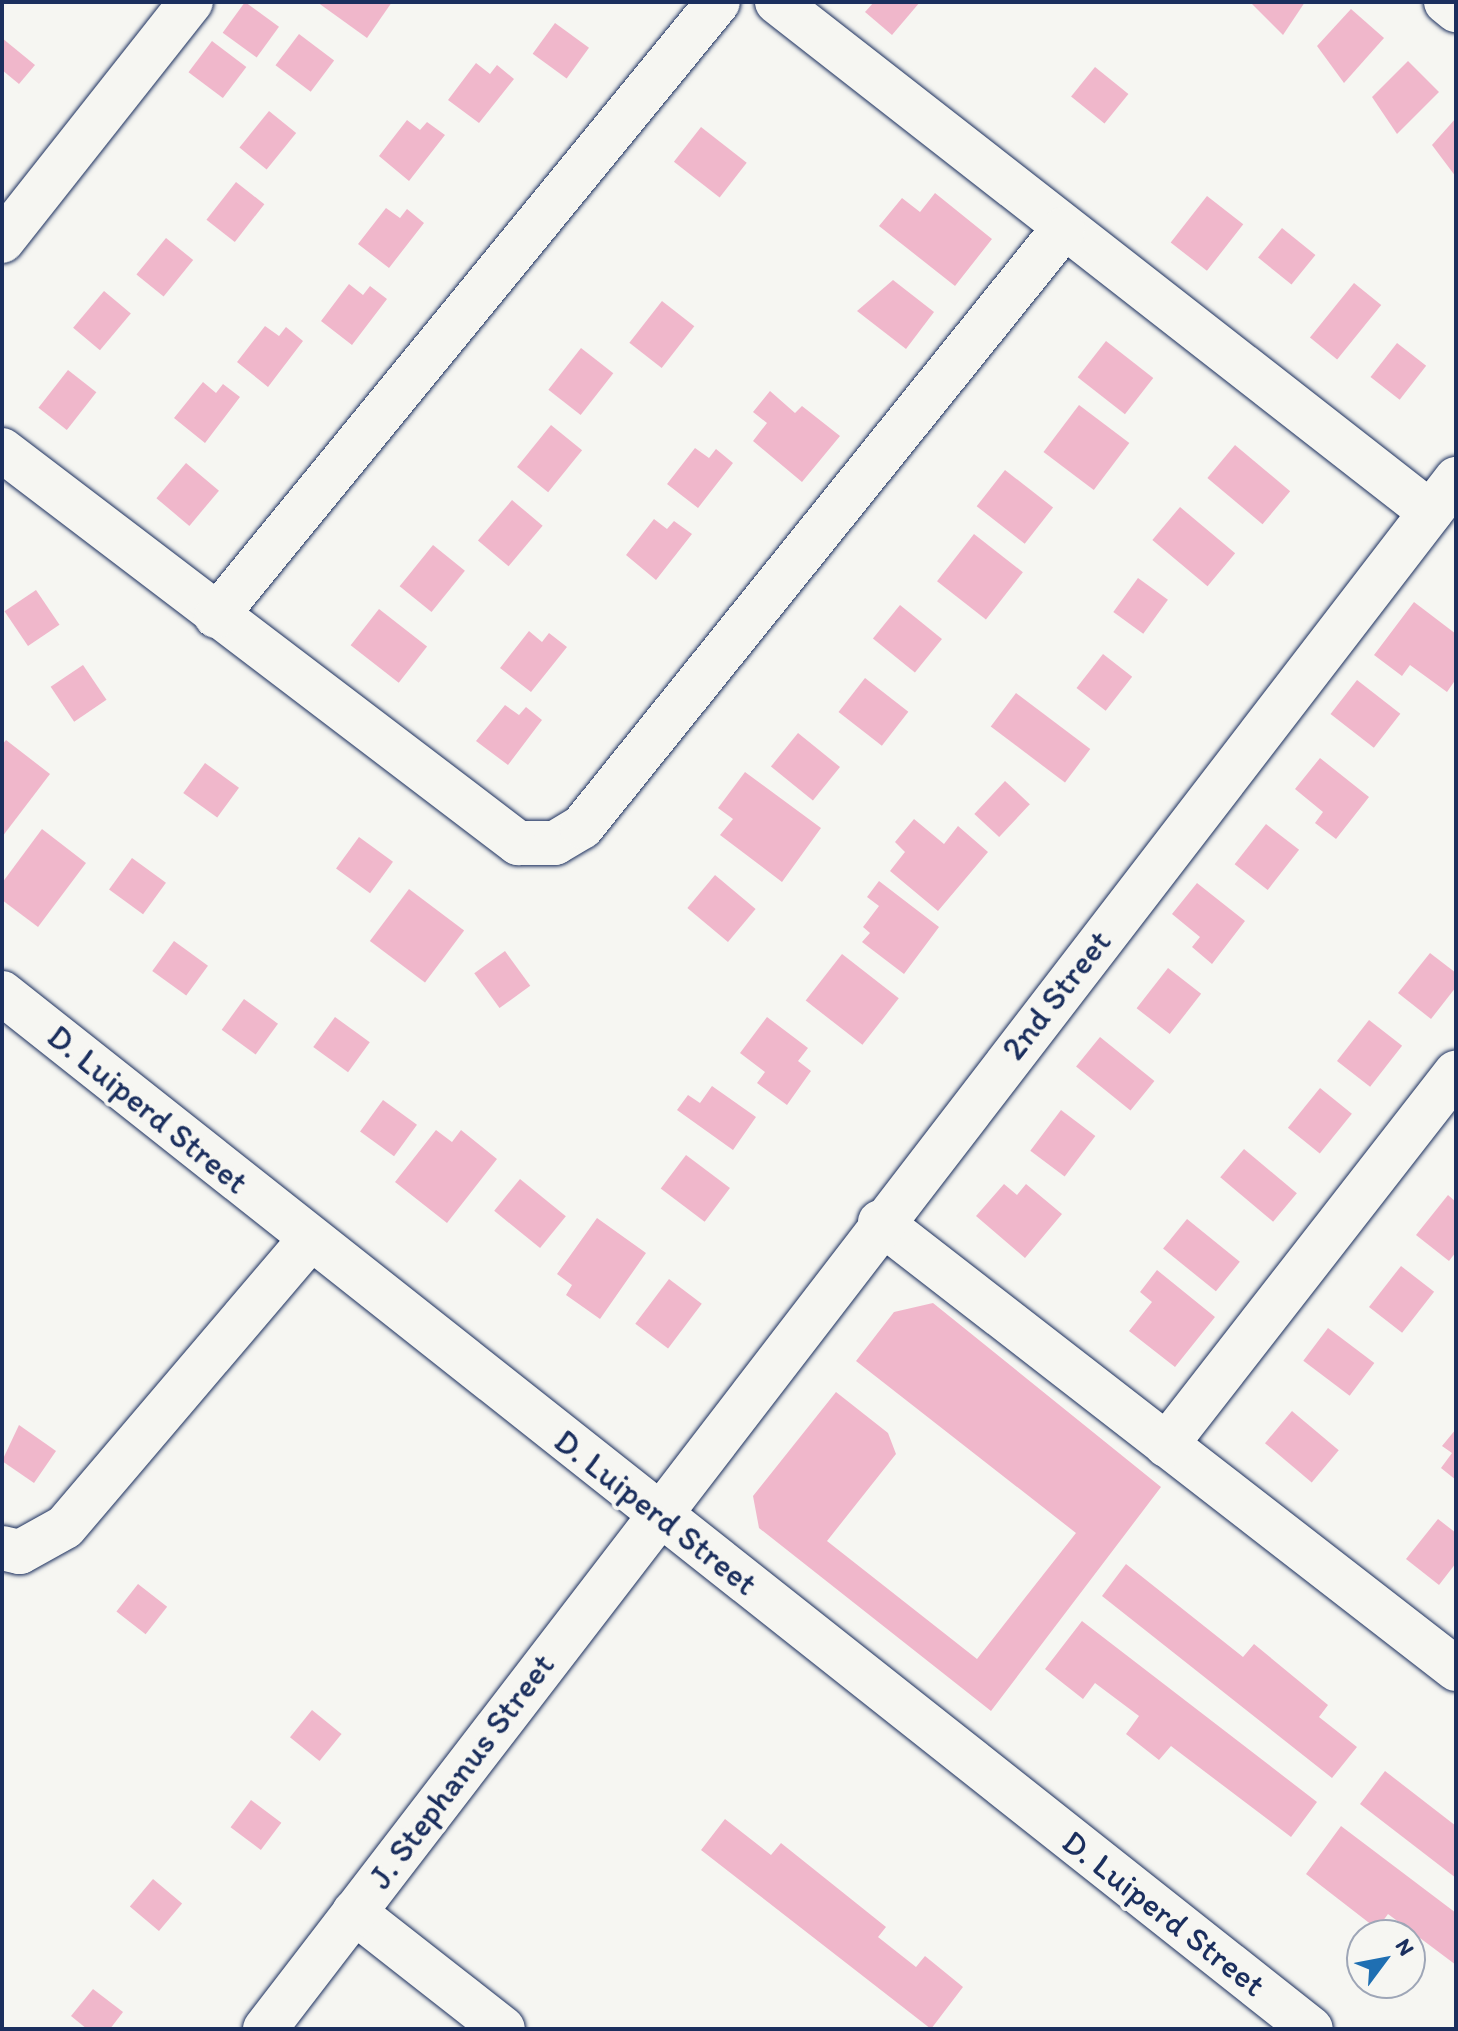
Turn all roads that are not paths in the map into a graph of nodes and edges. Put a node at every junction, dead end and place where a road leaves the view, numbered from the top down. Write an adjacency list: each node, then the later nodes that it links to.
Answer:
1 (191, 2): 7 (street)
2 (718, 2): 10 (street)
3 (777, 2): 6 (street)
4 (1446, 2): 5 (street)
5 (1456, 10)
6 (1063, 229): 9 (street); 10 (street)
7 (2, 241)
8 (2, 450): 10 (street)
9 (1443, 496): 13 (street, 2nd Street)
10 (216, 616)
11 (2, 993): 14 (street, D. Luiperd Street)
12 (1456, 1072): 15 (street)
13 (880, 1222): 15 (street); 16 (street, 2nd Street)
14 (310, 1239): 16 (street, D. Luiperd Street); 17 (street)
15 (1166, 1445): 18 (street)
16 (657, 1514): 19 (street, J. Stephanus Street); 22 (street, D. Luiperd Street)
17 (2, 1548)
18 (1453, 1660)
19 (354, 1912): 20 (street, J. Stephanus Street); 21 (street)
20 (265, 2029)
21 (503, 2029)
22 (1311, 2029)

